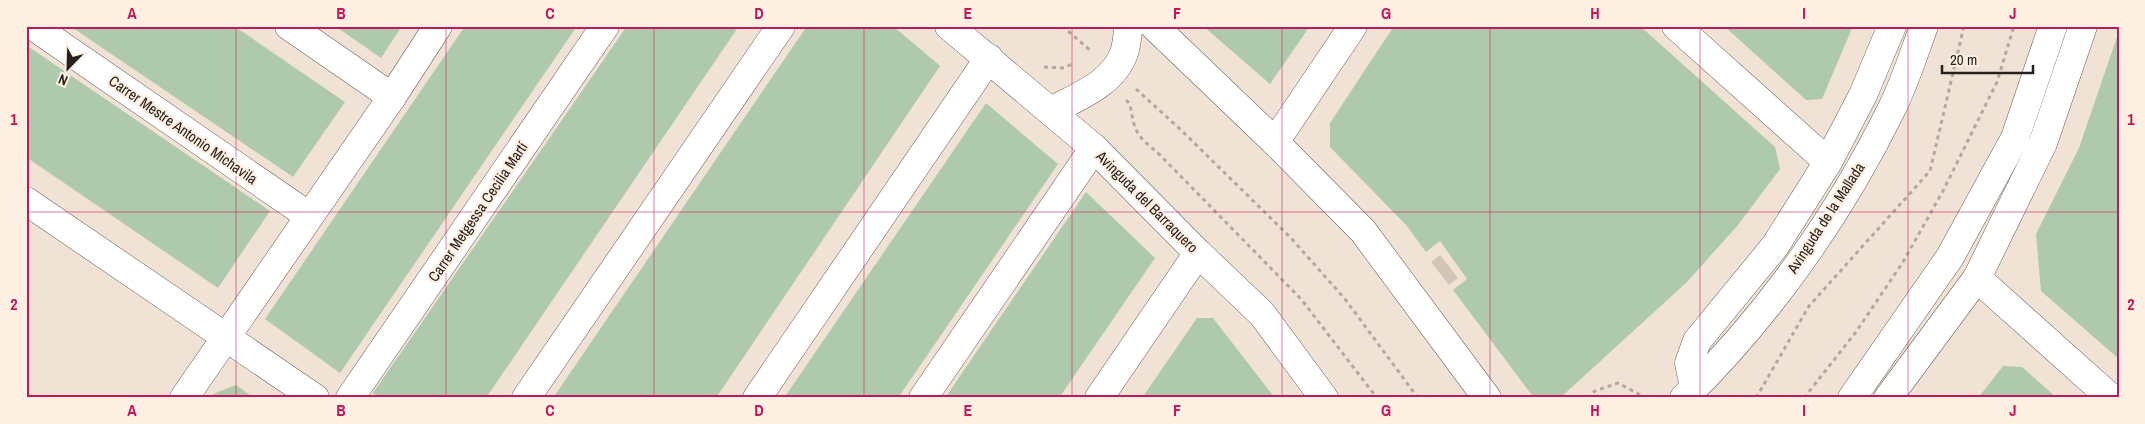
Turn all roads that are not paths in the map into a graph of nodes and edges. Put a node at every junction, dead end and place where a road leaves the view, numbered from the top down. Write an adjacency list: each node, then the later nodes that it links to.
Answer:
1 (33, 26): 22 (street, Carrer Mestre Antonio Michavila)
2 (289, 26): 16 (street)
3 (438, 26): 16 (street)
4 (606, 26): 29 (street, Carrer Metgessa Cecilia Martí)
5 (781, 26): 30 (street)
6 (949, 26): 15 (street, Avinguda del Barraquero)
7 (1129, 26): 17 (street)
8 (1354, 26): 18 (street)
9 (1676, 26): 20 (street)
10 (1892, 26): 20 (street, Avinguda de la Mallada)
11 (1924, 26): 26 (street, Avinguda de la Mallada)
12 (2053, 26): 36 (street)
13 (2083, 26): 24 (street)
14 (1166, 30): 18 (street)
15 (989, 58): 17 (street, Avinguda del Barraquero); 31 (street)
16 (392, 97): 22 (street)
17 (1051, 111): 19 (street, Avinguda del Barraquero)
18 (1275, 142): 35 (street)
19 (1094, 148): 23 (street, Avinguda del Barraquero); 32 (street)
20 (1828, 162): 26 (street, Avinguda de la Mallada)
21 (26, 200): 25 (street)
22 (309, 216): 25 (street)
23 (1198, 253): 33 (street); 34 (street, Avinguda del Barraquero)
24 (1977, 278): 37 (street); 38 (street)
25 (226, 337): 27 (street); 28 (street)
26 (1689, 393)
27 (184, 398)
28 (315, 398)
29 (350, 398)
30 (526, 398)
31 (757, 398)
32 (923, 398)
33 (1099, 398)
34 (1324, 398)
35 (1487, 398)
36 (1852, 398)
37 (1888, 398)
38 (2111, 398)

